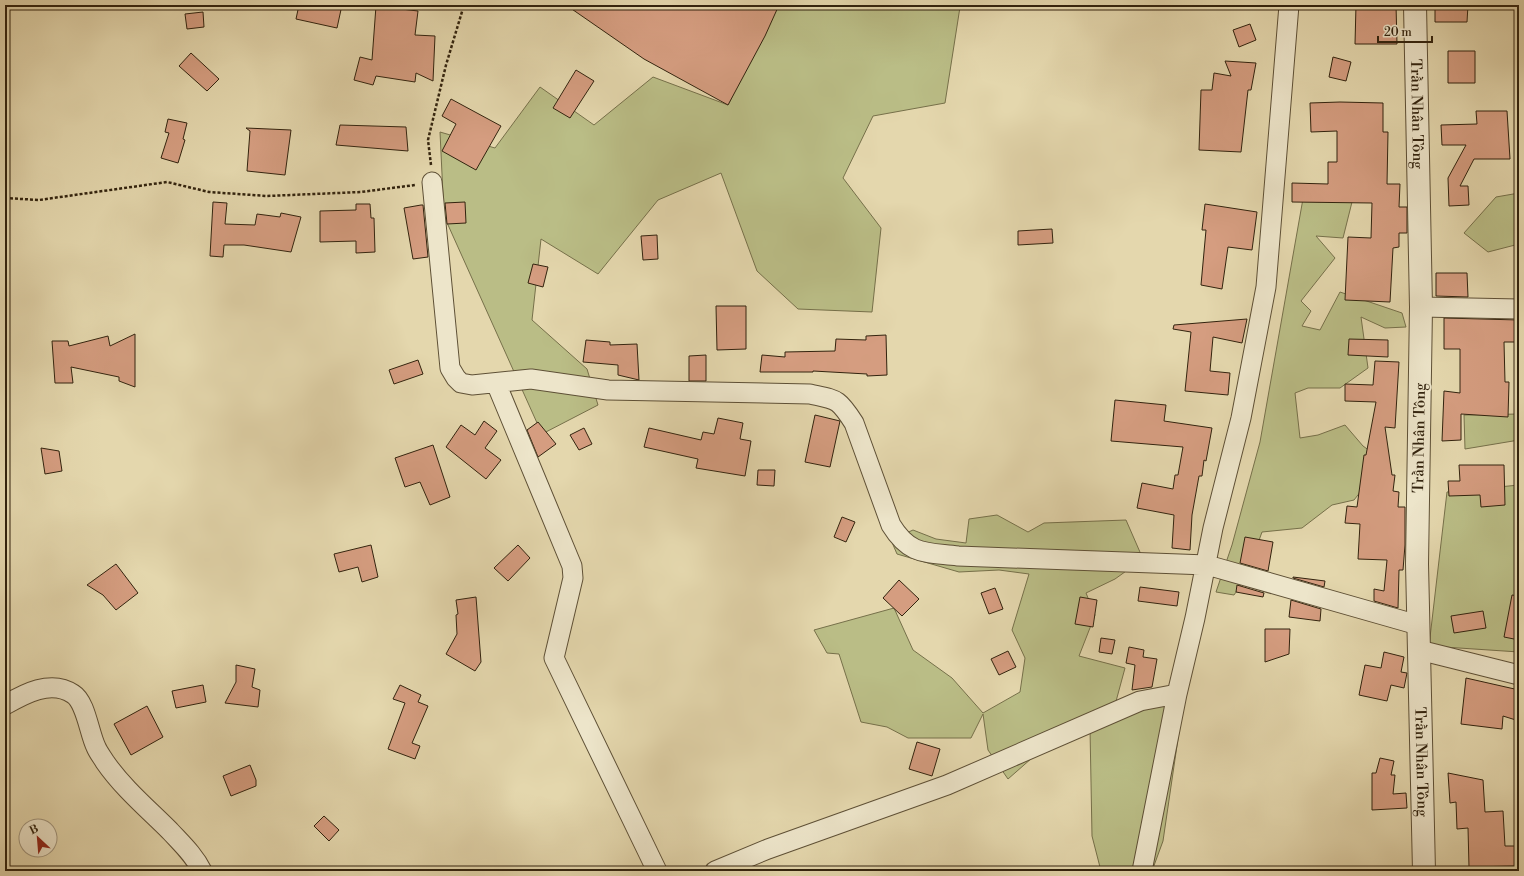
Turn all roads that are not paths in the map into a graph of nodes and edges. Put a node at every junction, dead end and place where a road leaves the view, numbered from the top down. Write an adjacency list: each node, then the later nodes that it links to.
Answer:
1 (1289, 5): 7 (street)
2 (1415, 5): 4 (street, Trần Nhân Tông)
3 (432, 182): 6 (street)
4 (1421, 307): 5 (street); 8 (street, Trần Nhân Tông)
5 (1519, 308)
6 (496, 383): 7 (street); 14 (street)
7 (1207, 565): 8 (street); 11 (street)
8 (1418, 625): 9 (street, Trần Nhân Tông)
9 (1419, 650): 10 (street); 17 (street, Trần Nhân Tông)
10 (1519, 674)
11 (1177, 694): 15 (street); 16 (street)
12 (5, 705): 13 (street)
13 (202, 871)
14 (657, 871)
15 (715, 871)
16 (1142, 871)
17 (1424, 871)

